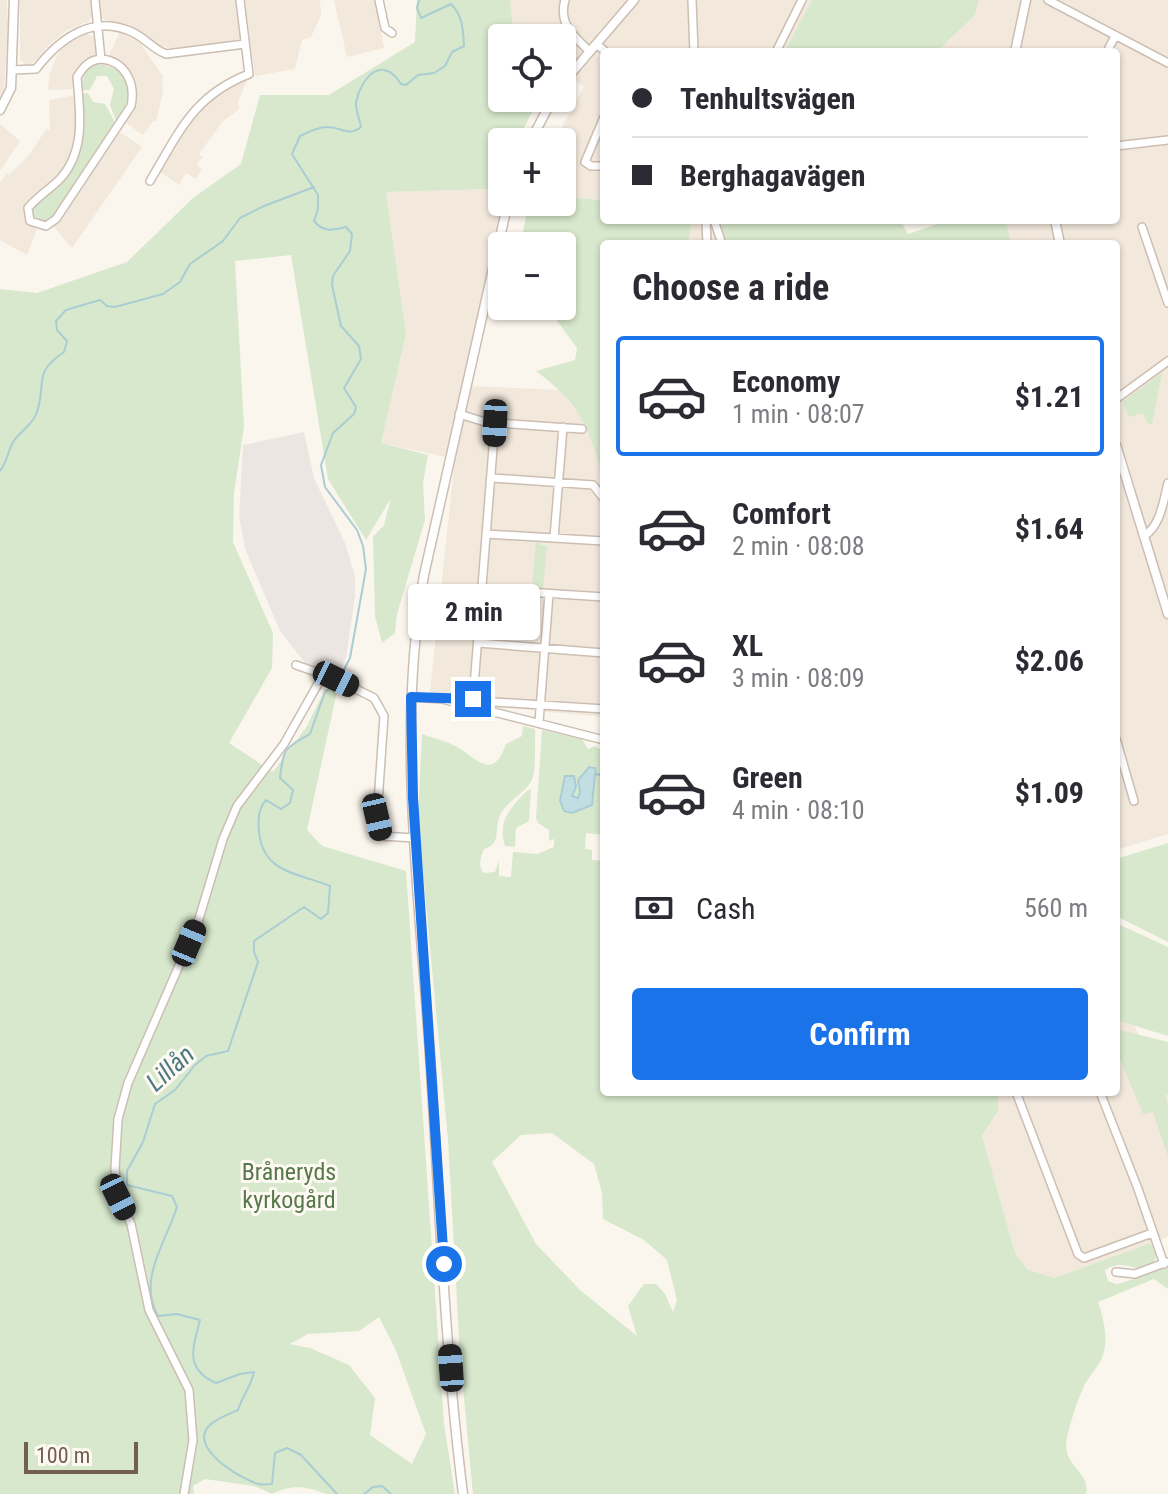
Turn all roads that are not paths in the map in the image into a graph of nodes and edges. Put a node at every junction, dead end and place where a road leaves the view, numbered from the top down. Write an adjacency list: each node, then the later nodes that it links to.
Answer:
1 (14, 0): 24 (street)
2 (95, 0): 11 (street)
3 (240, 0): 14 (street)
4 (379, 0): 12 (street)
5 (565, 0): 15 (street)
6 (634, 0): 15 (street)
7 (692, 0): 16 (street)
8 (802, 0): 17 (street)
9 (1026, 0): 18 (street)
10 (1048, 0): 13 (street)
11 (98, 25): 14 (street); 21 (street); 24 (street)
12 (392, 33)
13 (1115, 36): 19 (street); 22 (street)
14 (245, 44): 30 (street)
15 (593, 48): 20 (street); 23 (street)
16 (694, 48)
17 (778, 48)
18 (1016, 48)
19 (1109, 48)
20 (600, 50)
21 (101, 59): 21 (street)
22 (1168, 63)
23 (576, 68)
24 (12, 70): 25 (street)
25 (0, 110)
26 (600, 126): 29 (street)
27 (1168, 140): 28 (street)
28 (1120, 146)
29 (600, 166)
30 (150, 181)
31 (505, 216): 36 (street)
32 (1142, 227): 33 (street)
33 (1168, 303)
34 (1168, 361): 35 (street)
35 (1120, 396)
36 (459, 414): 37 (street); 58 (street)
37 (495, 423): 38 (street); 41 (street)
38 (563, 427): 39 (street); 42 (street)
39 (582, 429)
40 (1120, 458): 46 (street)
41 (492, 478): 42 (street); 45 (street)
42 (558, 483): 44 (street); 47 (street)
43 (1168, 483): 46 (street)
44 (600, 494)
45 (486, 534): 47 (street); 49 (street)
46 (1144, 536): 52 (street)
47 (554, 538): 48 (street)
48 (600, 541)
49 (481, 589): 50 (street); 53 (street)
50 (549, 594): 51 (street); 54 (street)
51 (600, 597)
52 (1168, 614)
53 (478, 643): 54 (street); 60 (street)
54 (544, 649): 55 (street); 61 (street)
55 (600, 653)
56 (296, 665): 57 (street)
57 (323, 675): 67 (street); 74 (street)
58 (411, 697): 59 (street); 67 (street)
59 (442, 699): 60 (street); 63 (street)
60 (473, 699): 61 (street)
61 (541, 704): 62 (street); 63 (street)
62 (600, 709)
63 (539, 722): 64 (street)
64 (600, 739)
65 (1120, 753): 66 (street)
66 (1134, 801)
67 (415, 838): 73 (street)
68 (1018, 1096): 70 (street)
69 (1102, 1096): 70 (street)
70 (1152, 1233): 71 (street)
71 (1166, 1263): 72 (street)
72 (1116, 1272)
73 (463, 1492)
74 (184, 1494)

